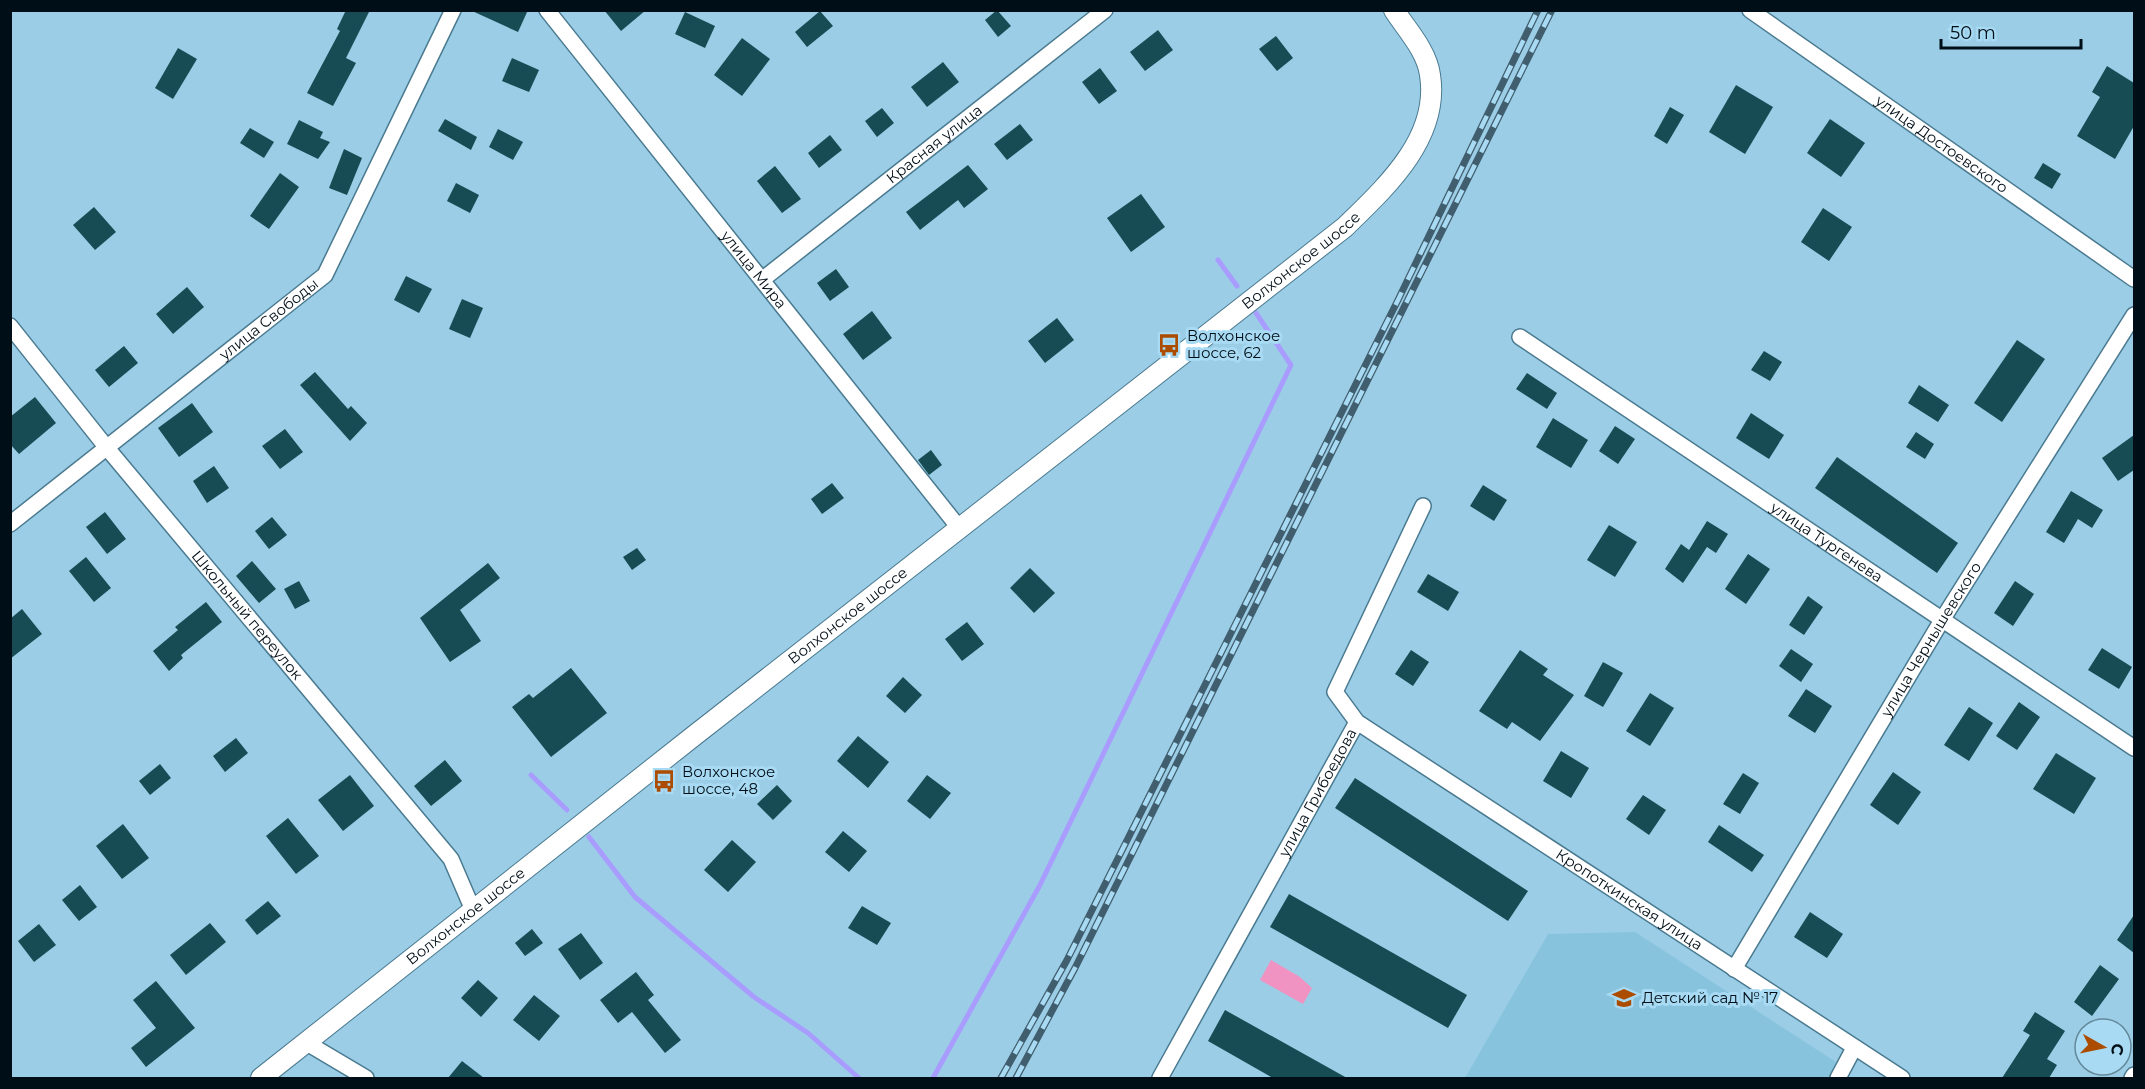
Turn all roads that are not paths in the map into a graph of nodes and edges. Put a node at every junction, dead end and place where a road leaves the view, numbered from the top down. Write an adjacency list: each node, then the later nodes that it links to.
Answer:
1 (453, 10): 11 (street, улица Свободы)
2 (547, 10): 6 (street, улица Мира)
3 (1105, 10): 6 (street, Красная улица)
4 (1394, 10): 14 (street, Волхонское шоссе)
5 (1750, 10): 7 (street, улица Достоевского)
6 (763, 279): 14 (street, улица Мира)
7 (2134, 279)
8 (2134, 315): 15 (street, улица Чернышевского)
9 (10, 326): 11 (street, Школьный переулок)
10 (1520, 337): 15 (street, улица Тургенева)
11 (107, 448): 13 (street, улица Свободы); 18 (street, Школьный переулок)
12 (1423, 506): 16 (street, улица Грибоедова)
13 (10, 524)
14 (960, 529): 18 (street, Волхонское шоссе)
15 (1942, 620): 17 (street, улица Тургенева); 19 (street, улица Чернышевского)
16 (1357, 722): 19 (street, Кропоткинская улица); 24 (street, улица Грибоедова)
17 (2134, 748)
18 (473, 910): 20 (street, Волхонское шоссе)
19 (1734, 969): 21 (street, Кропоткинская улица)
20 (307, 1043): 22 (street, Волхонское шоссе); 23 (street)
21 (1854, 1048): 25 (street); 26 (street, Кропоткинская улица)
22 (261, 1078)
23 (366, 1078)
24 (1160, 1078)
25 (1838, 1078)
26 (1902, 1078)

